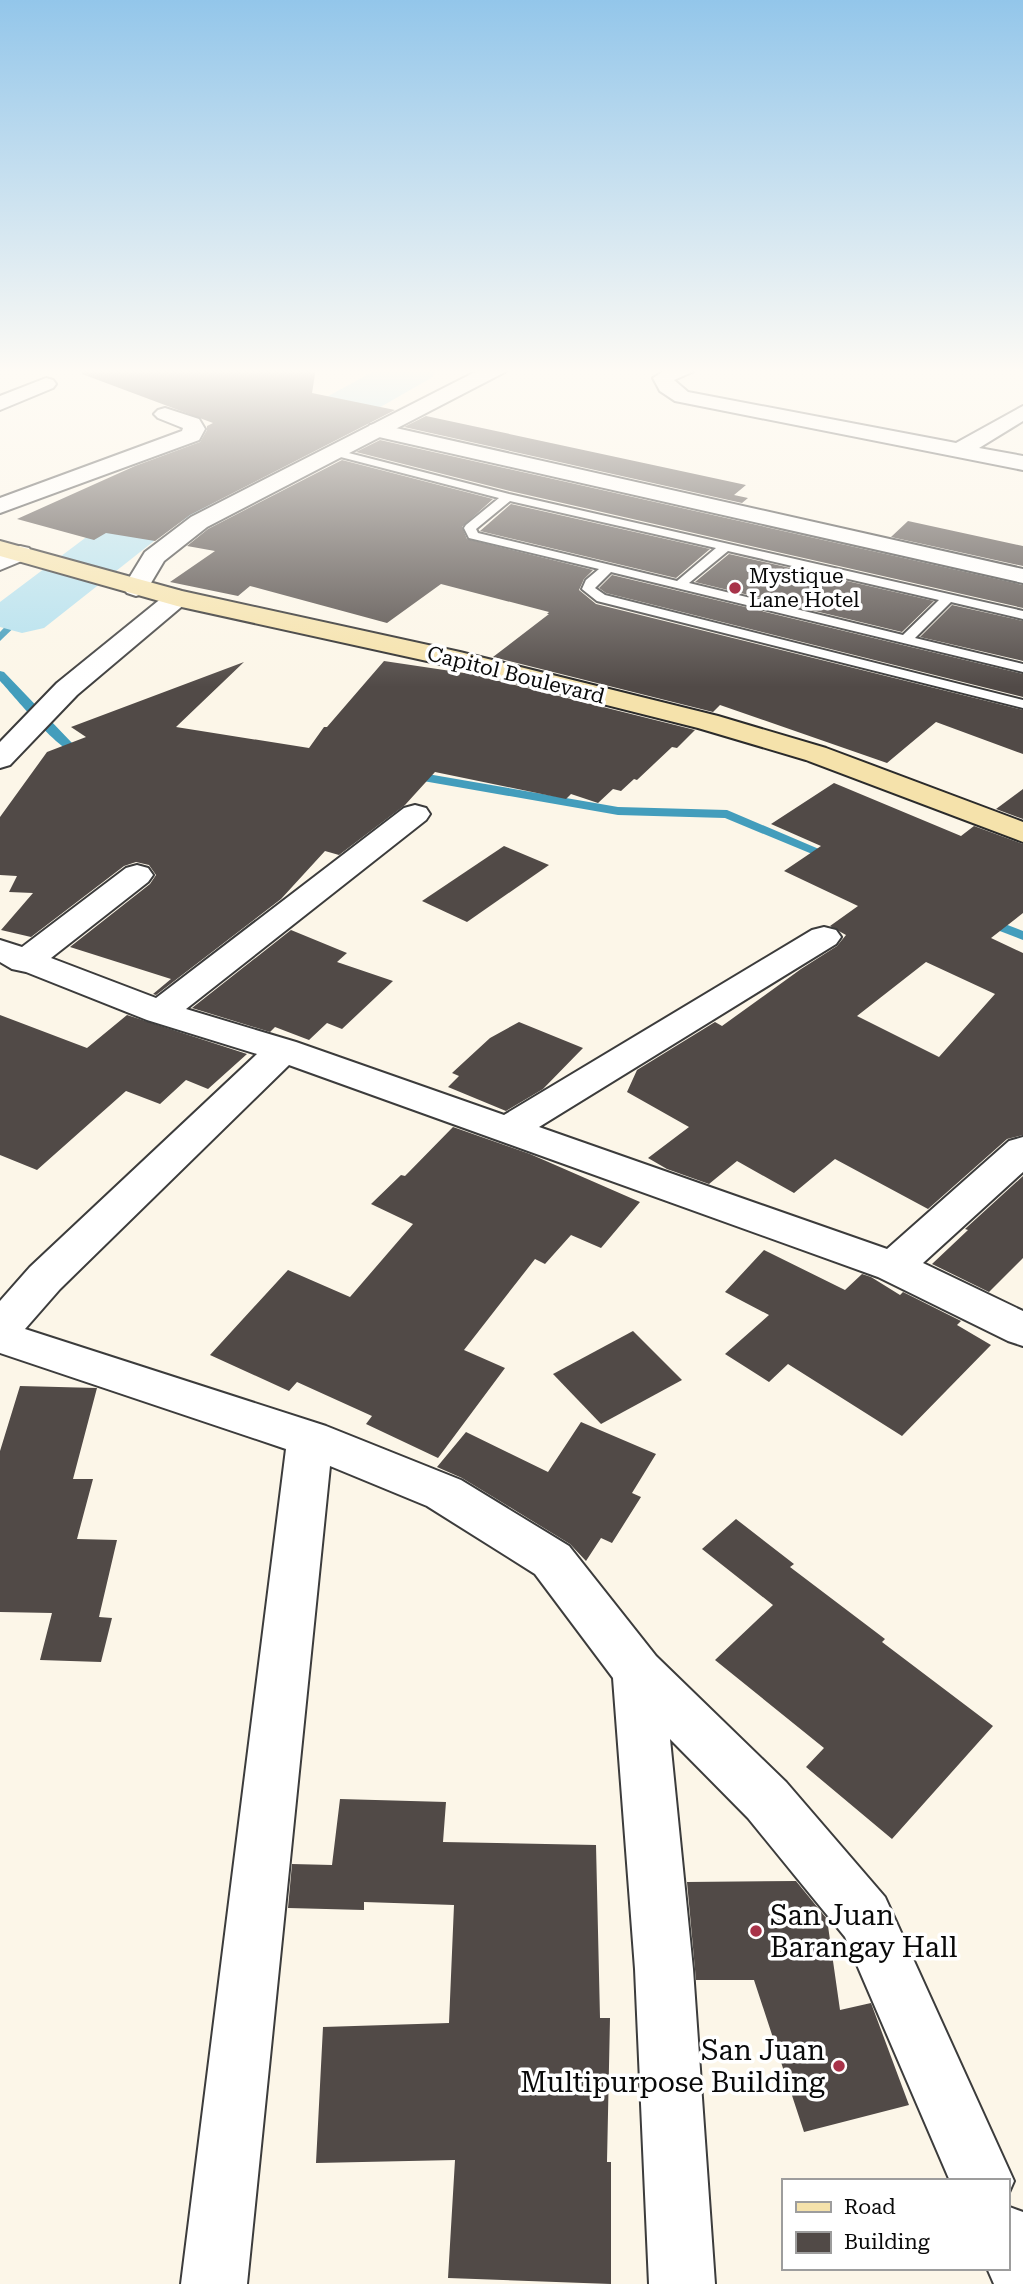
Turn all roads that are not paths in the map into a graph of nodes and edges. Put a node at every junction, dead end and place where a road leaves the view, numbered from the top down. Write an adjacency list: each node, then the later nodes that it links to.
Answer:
1 (85, 475): 6 (street)
2 (290, 475): 12 (street)
3 (419, 475): 5 (lane)
4 (572, 475): 10 (street)
5 (508, 498): 7 (lane); 9 (lane)
6 (0, 506)
7 (725, 547): 11 (lane); 13 (lane)
8 (7, 555): 12 (main road, Capitol Boulevard)
9 (610, 567): 11 (lane); 18 (lane)
10 (1023, 576)
11 (681, 584): 16 (lane)
12 (126, 585): 14 (main road, Capitol Boulevard)
13 (949, 597): 15 (lane); 16 (lane)
14 (177, 598): 19 (street); 21 (main road, Capitol Boulevard)
15 (1023, 615)
16 (907, 639): 17 (lane)
17 (1023, 668)
18 (1023, 704)
19 (9, 748)
20 (415, 814): 25 (street)
21 (1023, 833)
22 (137, 875): 24 (street)
23 (824, 937): 27 (street)
24 (12, 956): 25 (street)
25 (160, 1012): 26 (street)
26 (283, 1049): 27 (street); 30 (street)
27 (507, 1130): 29 (street)
28 (1023, 1150): 29 (street)
29 (893, 1267): 31 (street)
30 (0, 1329)
31 (1023, 1330)
32 (0, 1337): 33 (street)
33 (310, 1439): 34 (street); 38 (street)
34 (638, 1672): 35 (street); 39 (street)
35 (981, 2179)
36 (1009, 2243): 37 (street)
37 (1023, 2275)
38 (214, 2284)
39 (682, 2284)

